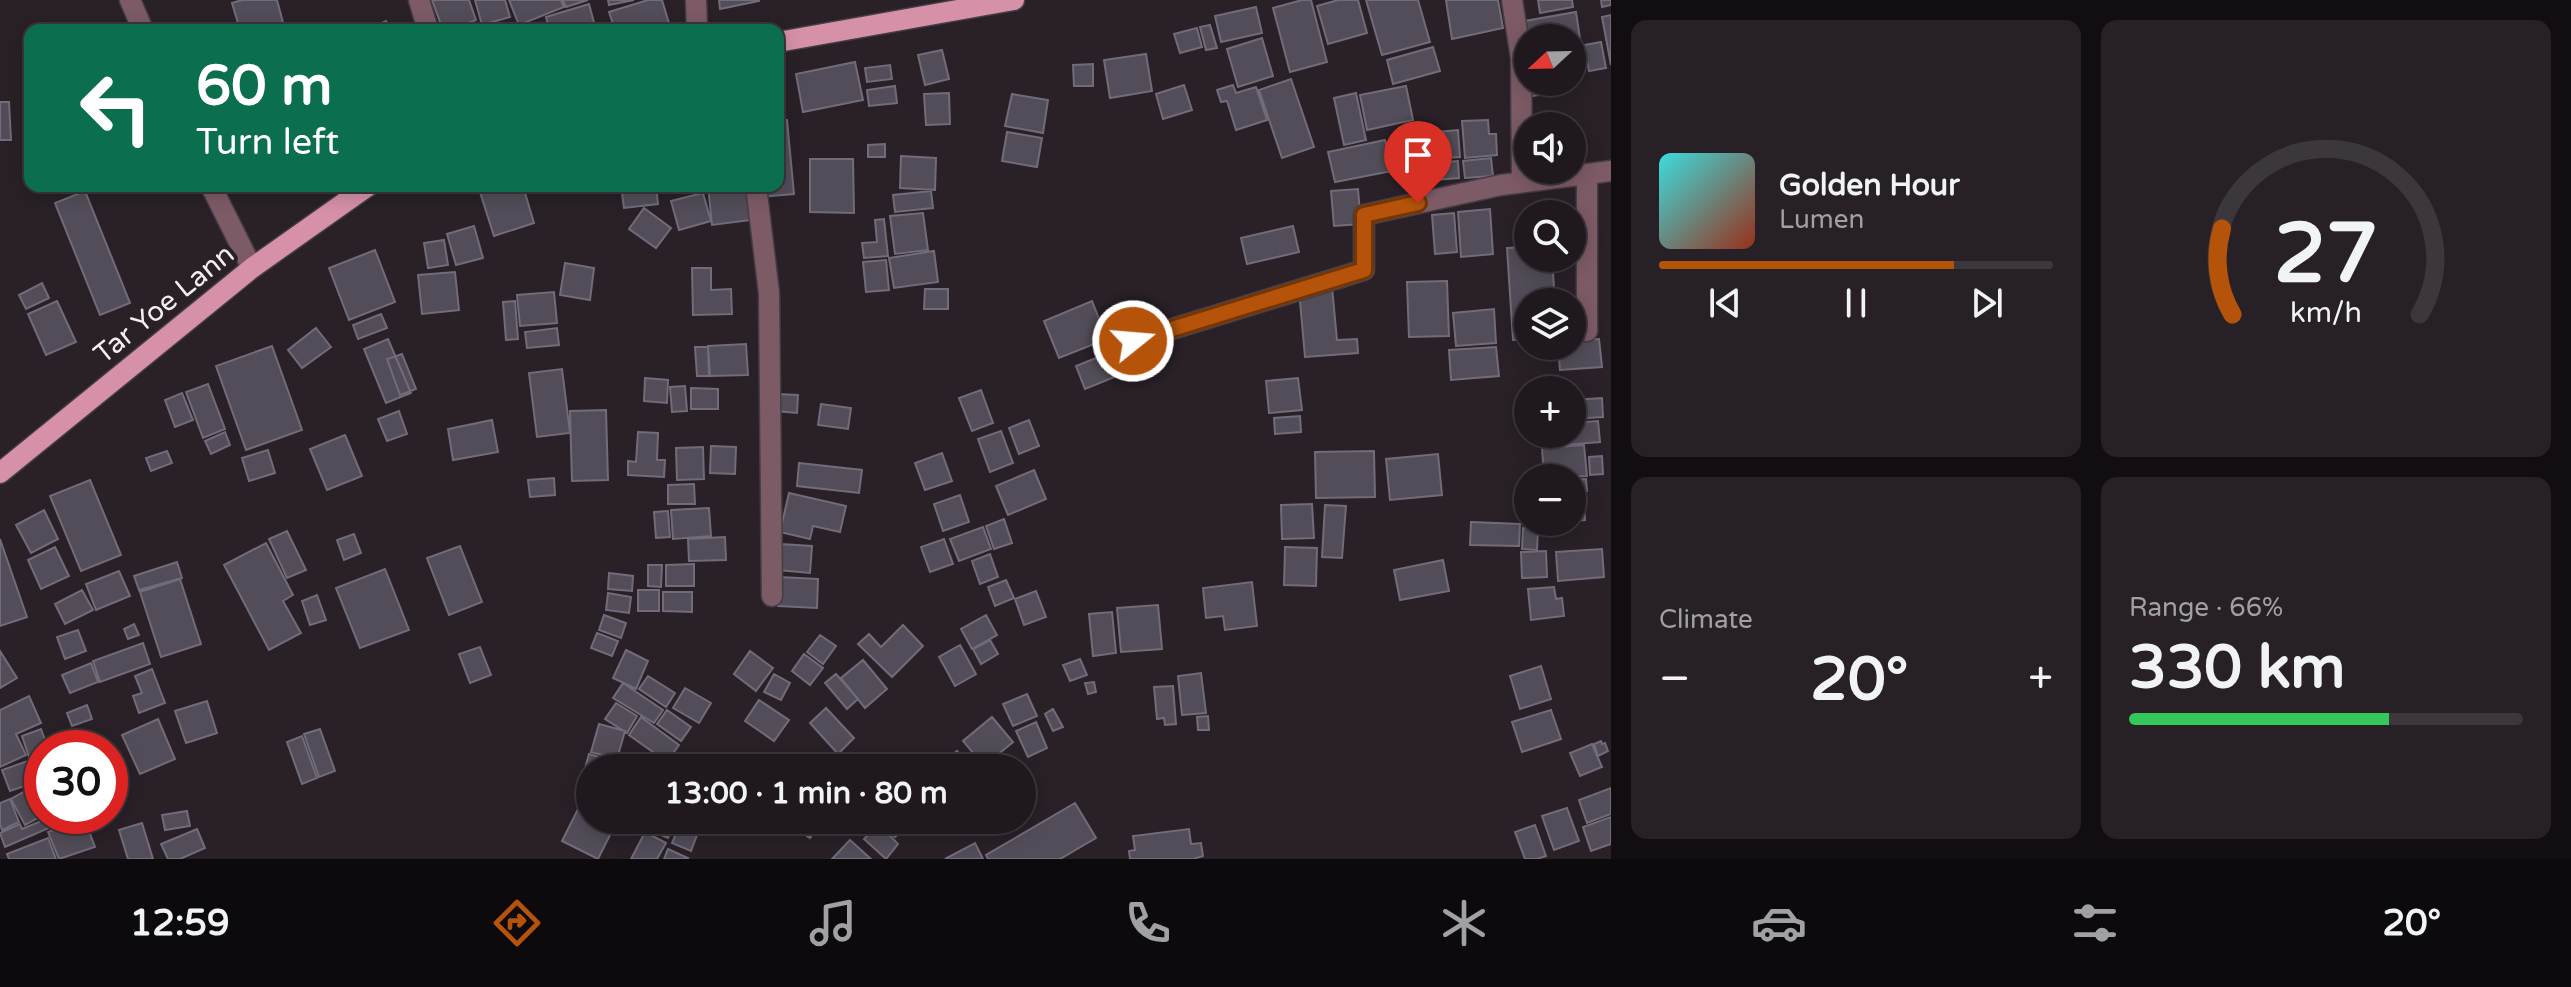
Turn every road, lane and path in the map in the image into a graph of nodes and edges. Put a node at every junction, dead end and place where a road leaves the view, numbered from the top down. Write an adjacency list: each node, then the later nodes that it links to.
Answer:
1 (130, 0): 7 (street)
2 (419, 0): 8 (street)
3 (696, 0): 9 (street)
4 (1014, 0): 6 (main road)
5 (1512, 0): 11 (street)
6 (967, 4): 10 (main road)
7 (140, 24)
8 (426, 24)
9 (697, 24)
10 (784, 41)
11 (1521, 112)
12 (1611, 171): 13 (street)
13 (1587, 175): 19 (street)
14 (1514, 183): 20 (street)
15 (214, 192): 18 (street)
16 (360, 192): 18 (main road, Tar Yoe Lann)
17 (757, 192): 22 (street)
18 (252, 268): 21 (main road, Tar Yoe Lann)
19 (1587, 331)
20 (1133, 341)
21 (0, 473)
22 (772, 596)

